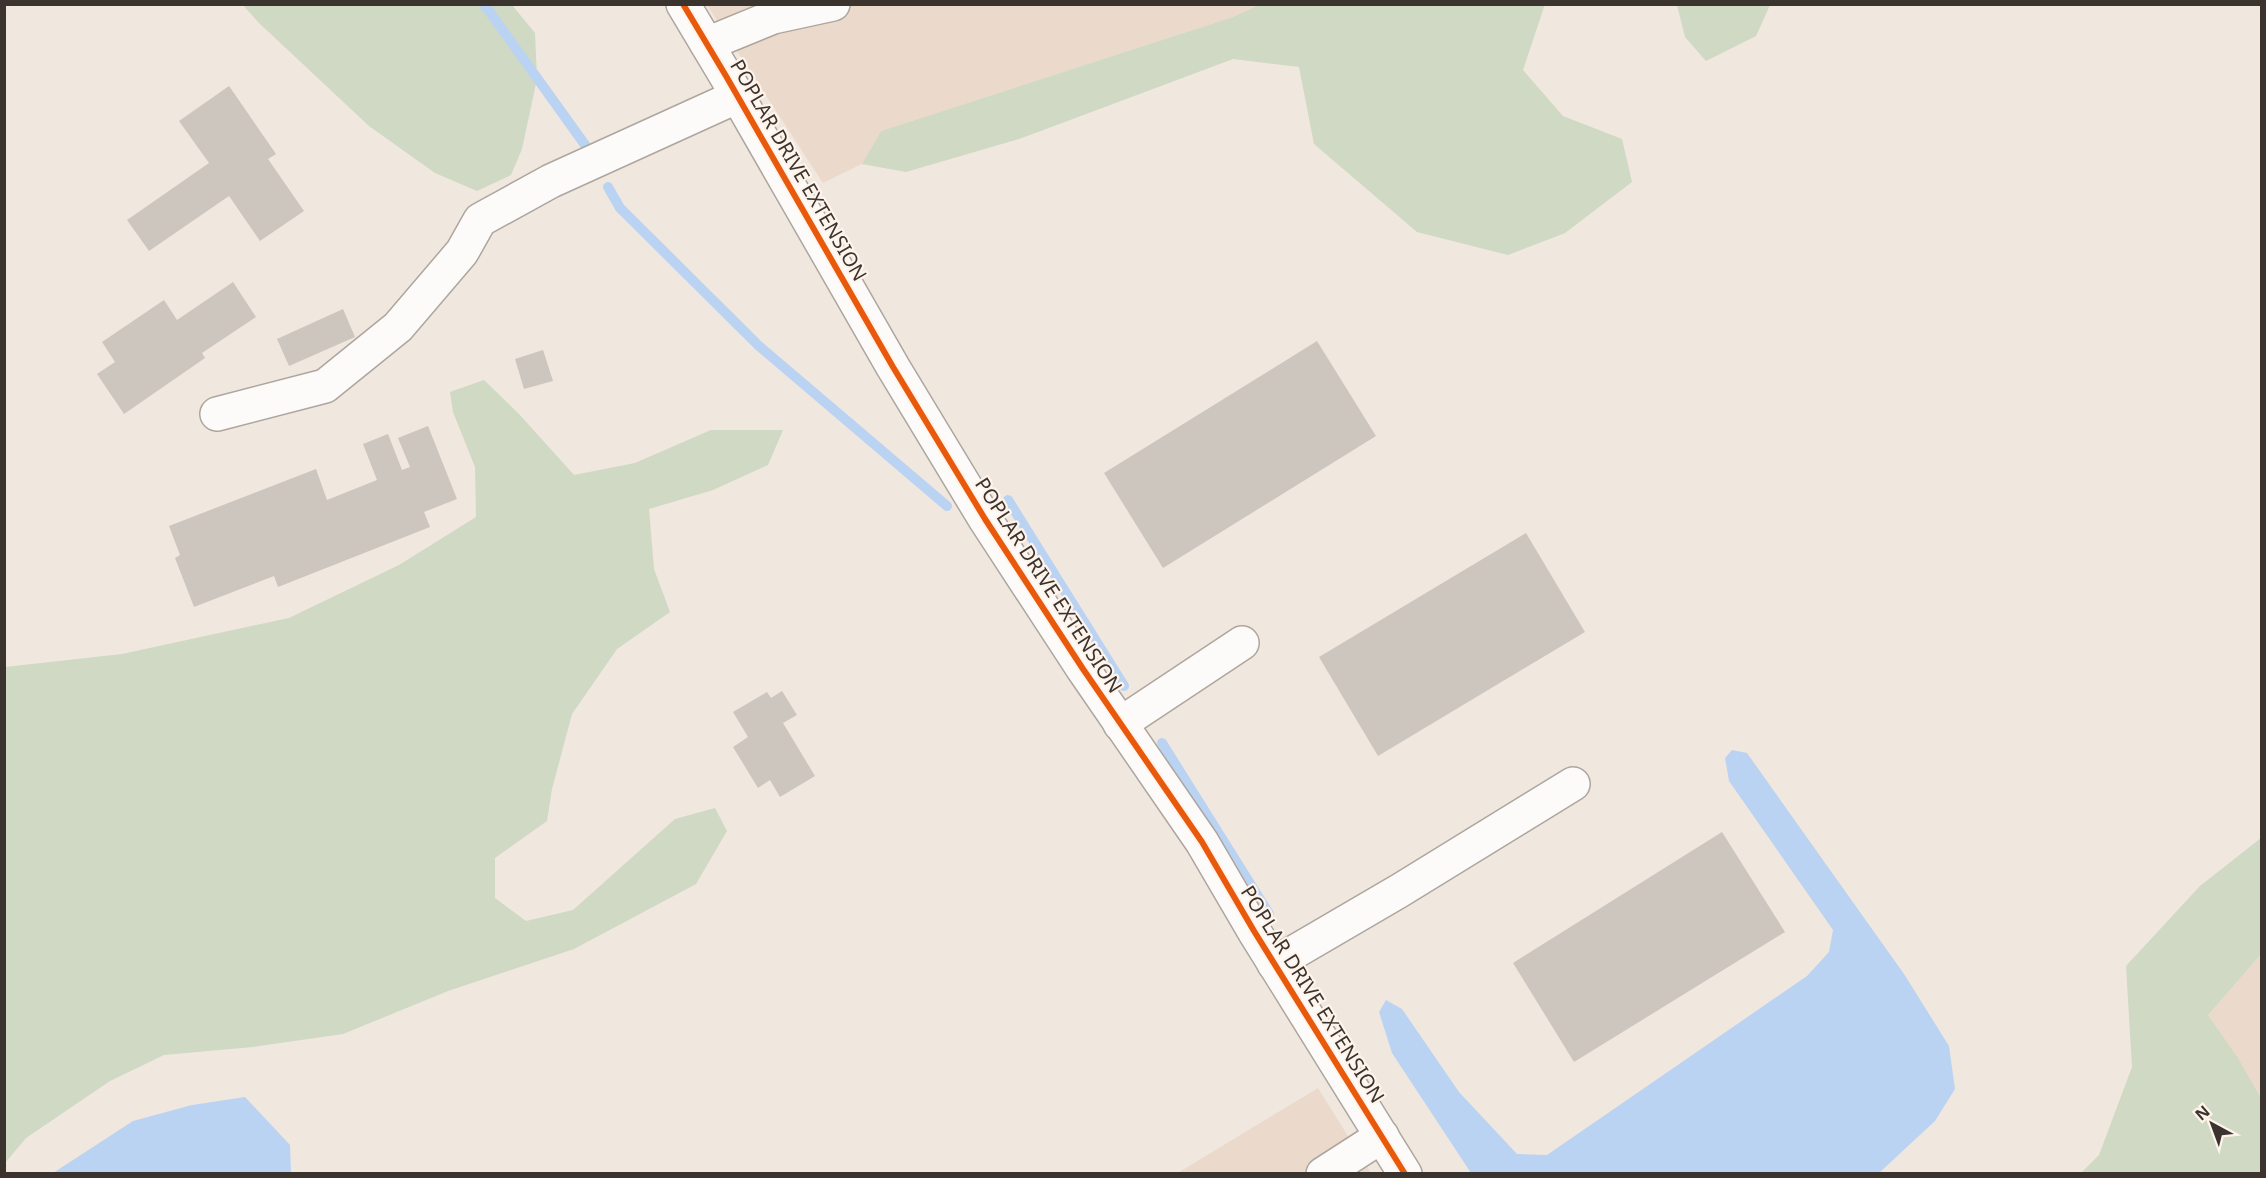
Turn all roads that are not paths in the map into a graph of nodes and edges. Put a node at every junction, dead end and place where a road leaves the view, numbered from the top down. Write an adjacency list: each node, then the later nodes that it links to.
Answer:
1 (683, 4): 3 (street, POPLAR DRIVE EXTENSION)
2 (833, 4): 3 (street)
3 (707, 44): 4 (street, POPLAR DRIVE EXTENSION)
4 (738, 96): 5 (street); 7 (street, POPLAR DRIVE EXTENSION)
5 (217, 414)
6 (1242, 643): 7 (street)
7 (1120, 724): 9 (street, POPLAR DRIVE EXTENSION)
8 (1573, 784): 9 (street)
9 (1274, 964): 10 (street, POPLAR DRIVE EXTENSION)
10 (1382, 1136): 11 (street); 12 (street, POPLAR DRIVE EXTENSION)
11 (1323, 1173)
12 (1405, 1173)

